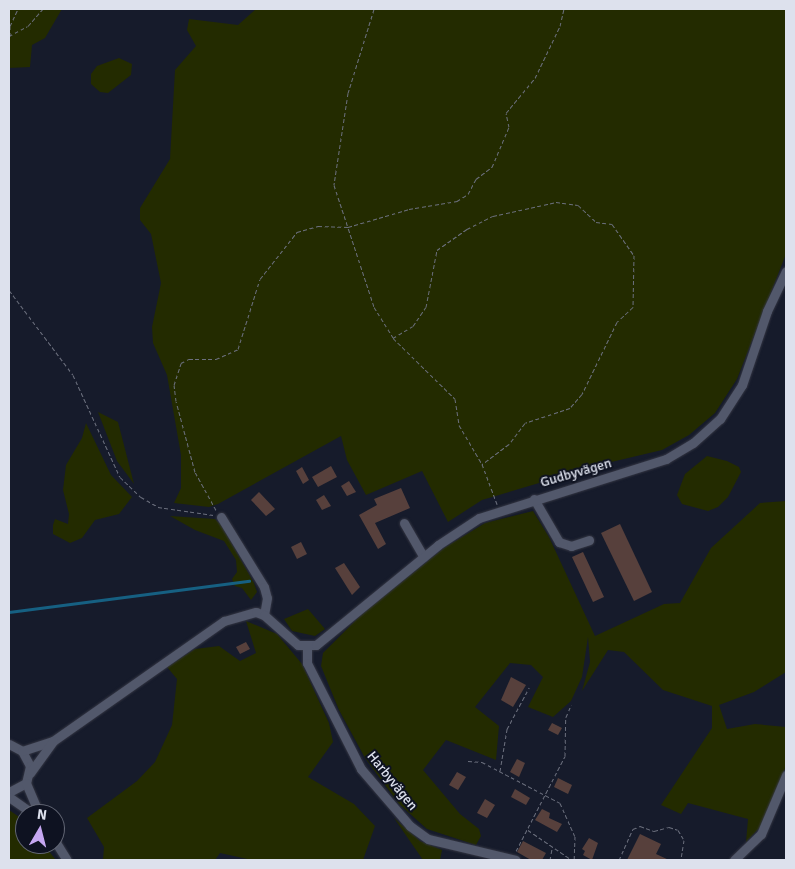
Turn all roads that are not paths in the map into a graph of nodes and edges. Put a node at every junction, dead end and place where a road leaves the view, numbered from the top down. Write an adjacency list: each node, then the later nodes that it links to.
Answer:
1 (786, 271): 2 (street, Gudbyvägen)
2 (534, 499): 5 (street); 6 (street, Gudbyvägen)
3 (221, 517): 7 (street)
4 (404, 524): 6 (street)
5 (589, 540)
6 (424, 557): 8 (street, Gudbyvägen)
7 (264, 615): 8 (street); 9 (street)
8 (307, 646): 15 (street, Harbyvägen)
9 (53, 741): 10 (street); 12 (street)
10 (13, 747): 12 (street)
11 (786, 775): 16 (street)
12 (28, 779): 13 (street); 14 (street)
13 (9, 792)
14 (36, 804)
15 (514, 859)
16 (734, 860)

